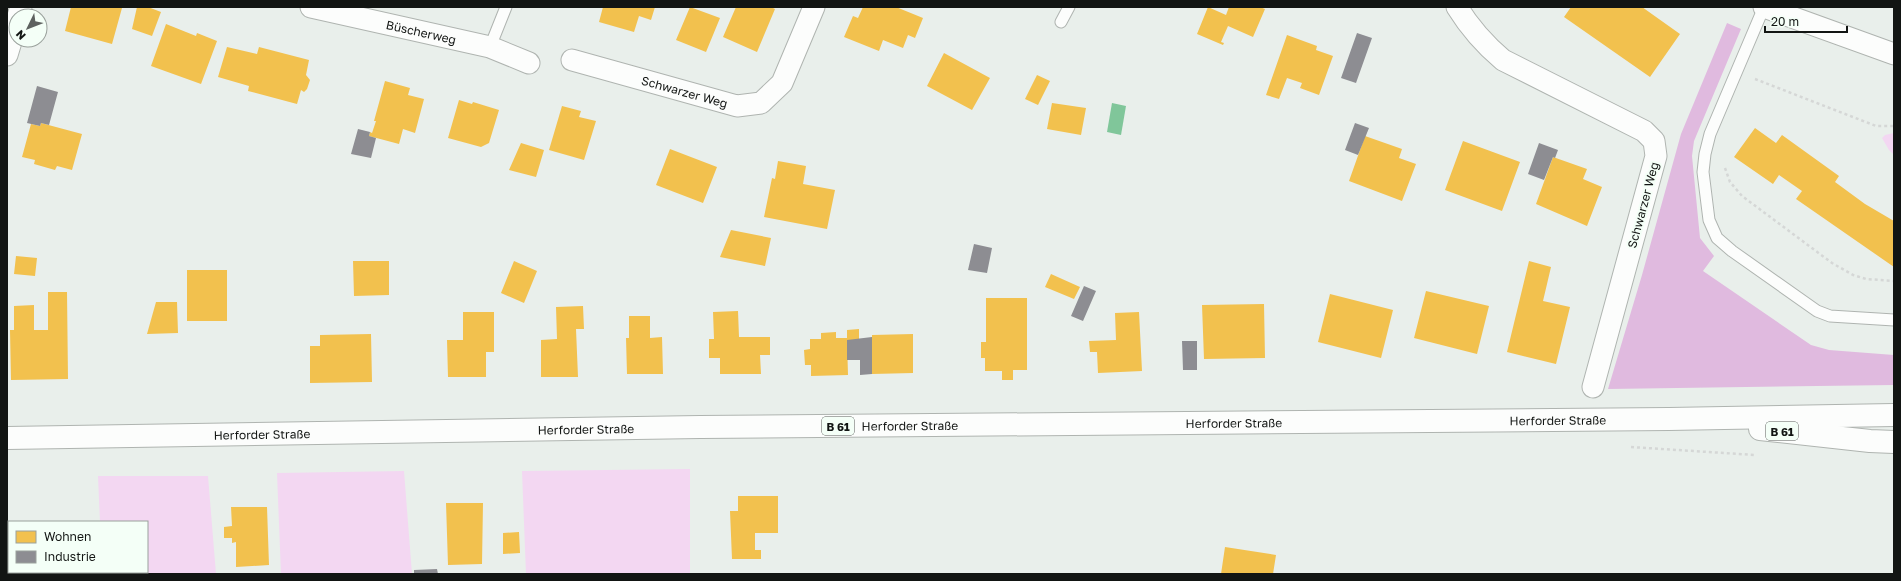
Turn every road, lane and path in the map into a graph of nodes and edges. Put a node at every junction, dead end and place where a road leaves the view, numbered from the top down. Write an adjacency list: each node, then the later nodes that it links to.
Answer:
1 (311, 7): 9 (street, Büscherweg)
2 (506, 7): 9 (lane)
3 (814, 7): 11 (street, Schwarzer Weg)
4 (1069, 7): 8 (lane)
5 (1456, 7): 21 (street, Schwarzer Weg)
6 (1764, 7): 7 (street); 13 (lane)
7 (1787, 11): 10 (street)
8 (1061, 22)
9 (490, 47): 12 (street, Büscherweg)
10 (1894, 54)
11 (572, 60)
12 (529, 63)
13 (1736, 72): 15 (path); 20 (lane)
14 (1758, 72): 15 (path)
15 (1755, 79): 16 (path); 17 (path)
16 (1752, 86)
17 (1894, 126)
18 (1725, 161): 19 (path)
19 (1894, 281)
20 (1894, 320)
21 (1593, 387)
22 (1894, 415): 23 (main road, Herforder Straße / B 61)
23 (1669, 419): 24 (main road, Herforder Straße / B 61); 25 (main road, Herforder Straße / B 61)
24 (7, 438)
25 (1894, 442)
26 (1629, 446): 27 (path)
27 (1761, 456)

